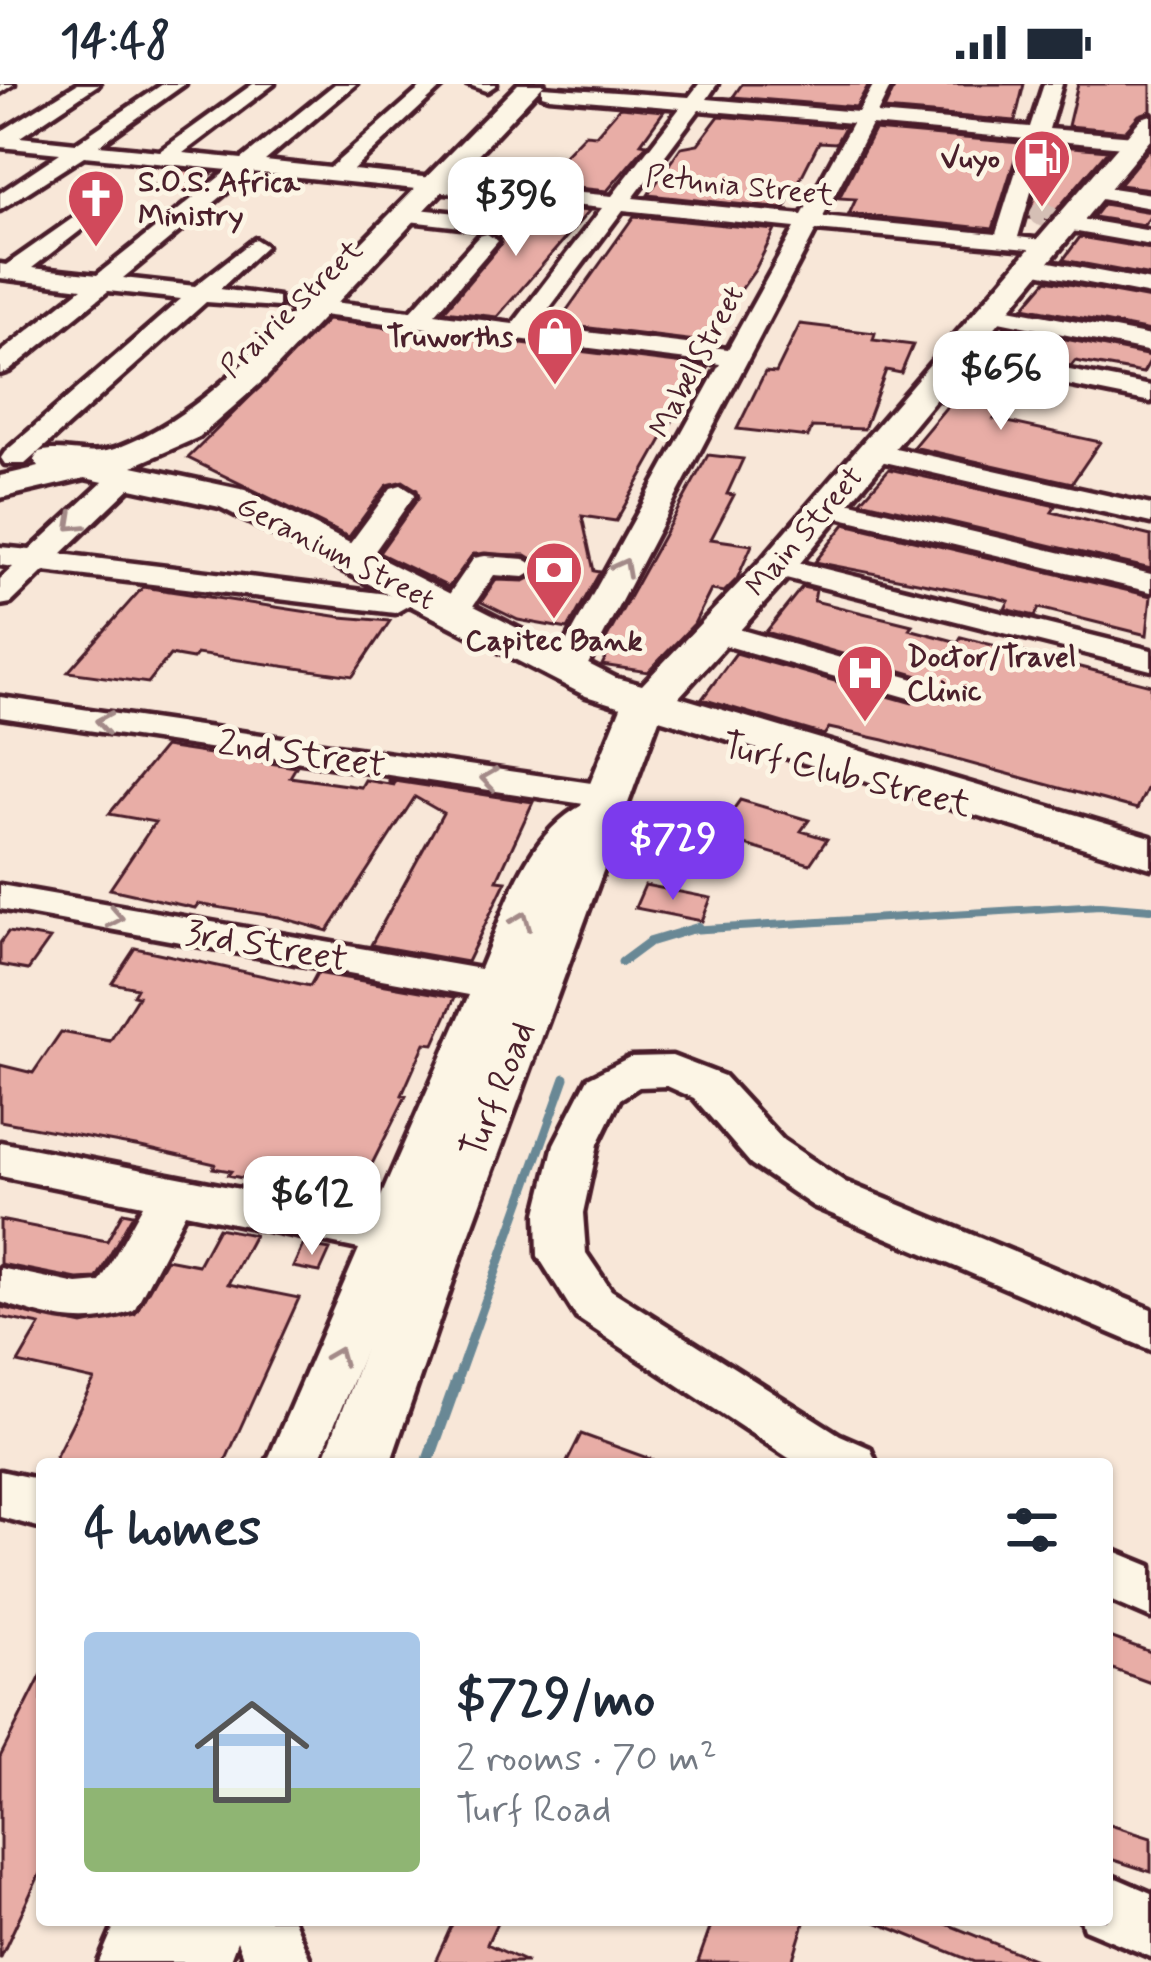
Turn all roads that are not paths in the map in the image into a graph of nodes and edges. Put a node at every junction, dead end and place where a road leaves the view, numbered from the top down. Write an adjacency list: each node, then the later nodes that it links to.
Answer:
1 (91, 84): 20 (street)
2 (176, 84): 21 (street)
3 (265, 84): 22 (street)
4 (347, 84): 23 (street)
5 (436, 84): 25 (street)
6 (476, 84): 12 (street)
7 (519, 84): 26 (main road, Prairie Street)
8 (709, 84): 14 (street)
9 (798, 84): 15 (street)
10 (883, 84): 16 (street, Mabel Street)
11 (1053, 84): 17 (street)
12 (487, 85)
13 (540, 87): 14 (street); 26 (main road, Prairie Street)
14 (694, 103): 15 (street); 29 (street)
15 (780, 110): 16 (street); 18 (street)
16 (865, 118): 17 (street); 32 (street, Mabel Street)
17 (1036, 133): 19 (street); 31 (street)
18 (796, 134)
19 (1144, 138): 31 (main road, Main Street)
20 (0, 141): 21 (street, Petunia Street)
21 (80, 149): 22 (street, Petunia Street); 28 (street)
22 (165, 158): 23 (street, Petunia Street)
23 (246, 166): 25 (street, Petunia Street); 37 (street)
24 (521, 169): 26 (street)
25 (335, 174): 26 (street, Petunia Street)
26 (437, 178): 29 (street, Petunia Street); 30 (main road, Prairie Street); 40 (main road, Prairie Street)
27 (1151, 201): 31 (street)
28 (0, 203)
29 (619, 203): 32 (street, Petunia Street); 44 (street)
30 (408, 215): 40 (main road, Prairie Street); 42 (street)
31 (1044, 219): 32 (street, Petunia Street); 34 (street); 38 (street); 41 (main road, Main Street)
32 (810, 221): 48 (street, Mabel Street)
33 (73, 225): 36 (street)
34 (1151, 238)
35 (255, 245): 39 (street)
36 (5, 272): 37 (street)
37 (100, 282): 39 (street); 45 (street)
38 (1151, 288)
39 (202, 294): 40 (street); 53 (street)
40 (294, 305): 42 (street); 51 (main road, Prairie Street); 53 (main road, Prairie Street)
41 (988, 312): 46 (street); 47 (main road, Main Street)
42 (418, 319): 44 (street)
43 (0, 332): 45 (street)
44 (519, 332): 48 (street)
45 (35, 337): 49 (street)
46 (1151, 344)
47 (952, 355): 50 (street); 52 (main road, Main Street)
48 (735, 358): 69 (street, Mabel Street, one-way to 48)
49 (0, 366)
50 (1146, 409)
51 (187, 430): 53 (main road, Prairie Street); 54 (main road)
52 (873, 451): 56 (main road, Main Street); 57 (street)
53 (44, 469): 54 (main road, Geranium Street); 60 (street, one-way to 60); 65 (main road, Geranium Street)
54 (179, 484): 59 (main road, Geranium Street)
55 (401, 494): 59 (street)
56 (826, 506): 61 (main road, Main Street); 63 (street)
57 (1151, 514)
58 (0, 556): 60 (street)
59 (354, 559): 66 (main road, Geranium Street)
60 (34, 560): 64 (street); 65 (street)
61 (777, 566): 67 (main road, Main Street); 68 (street)
62 (524, 568): 66 (street)
63 (1151, 583)
64 (0, 596)
65 (395, 604): 72 (main road, Geranium Street)
66 (453, 612): 69 (main road, Geranium Street)
67 (714, 632): 70 (street); 72 (main road, Main Street)
68 (1151, 660)
69 (568, 670): 72 (main road, Geranium Street)
70 (913, 689)
71 (0, 707): 73 (street, 2nd Street, one-way to 71)
72 (639, 713): 73 (main road, Turf Road); 74 (main road, Turf Club Street)
73 (602, 803): 76 (main road, Turf Road)
74 (1151, 853)
75 (0, 897): 76 (street, 3rd Street, one-way to 76)
76 (515, 990): 79 (main road, Turf Road)
77 (0, 1160): 78 (street)
78 (173, 1193): 79 (street); 80 (street)
79 (410, 1241): 82 (street, one-way to 79); 83 (main road, Turf Road)
80 (6, 1285)
81 (1151, 1330): 84 (street)
82 (295, 1458)
83 (357, 1458)
84 (837, 1458)
85 (0, 1494): 86 (street)
86 (36, 1503)
87 (1113, 1576): 88 (street)
88 (1151, 1592)
89 (1113, 1909): 90 (street)
90 (1151, 1925)
91 (156, 1926): 94 (main road)
92 (202, 1926): 95 (main road)
93 (263, 1926): 96 (street)
94 (141, 1962)
95 (187, 1962)
96 (278, 1962)

